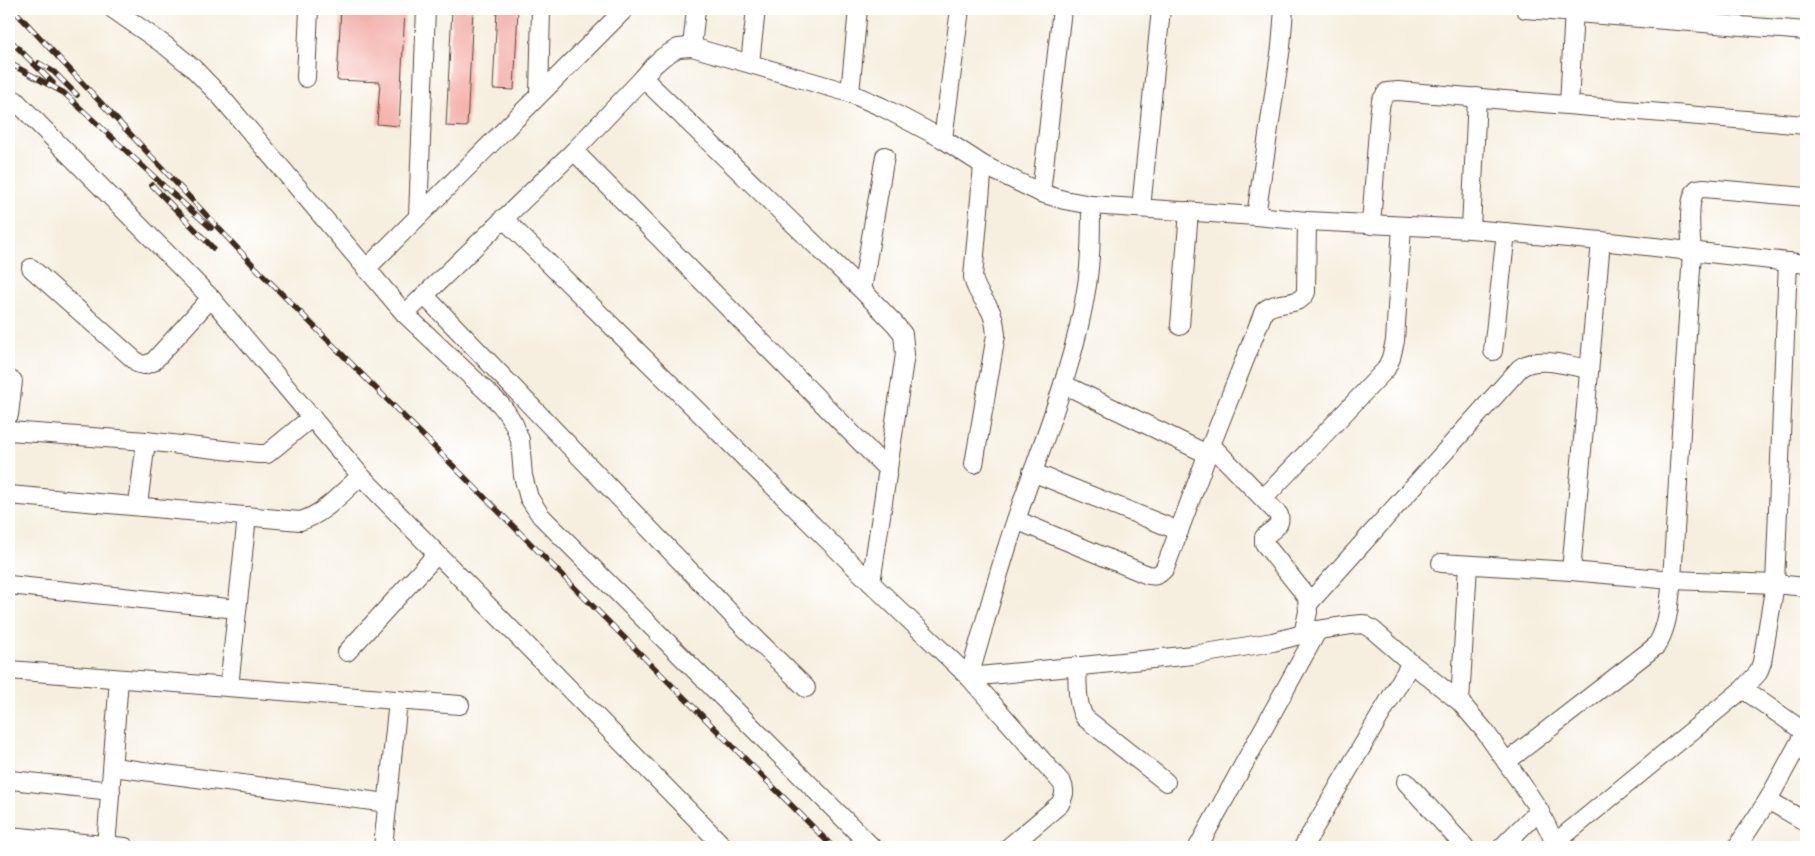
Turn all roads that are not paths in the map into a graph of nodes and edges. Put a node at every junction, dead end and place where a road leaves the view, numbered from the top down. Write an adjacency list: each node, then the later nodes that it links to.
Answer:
1 (113, 9): 48 (street)
2 (309, 9): 18 (street)
3 (426, 9): 35 (street)
4 (541, 9): 21 (street)
5 (625, 9): 21 (street)
6 (696, 9): 16 (street)
7 (756, 9): 17 (street)
8 (858, 9): 20 (street)
9 (960, 9): 26 (street)
10 (1062, 9): 30 (street)
11 (1161, 9): 33 (street)
12 (1284, 9): 36 (street)
13 (1525, 9): 14 (street)
14 (1574, 11): 15 (street); 24 (street)
15 (1806, 31)
16 (692, 47): 17 (street); 19 (street)
17 (750, 63): 20 (street)
18 (306, 78)
19 (643, 78): 27 (street); 49 (street)
20 (850, 93): 26 (street)
21 (538, 95): 35 (street)
22 (1478, 97): 24 (street); 39 (street); 41 (street)
23 (9, 99): 51 (street)
24 (1569, 105): 25 (street)
25 (1806, 125)
26 (942, 139): 29 (street)
27 (574, 151): 37 (street); 64 (street)
28 (885, 156): 49 (street)
29 (982, 165): 30 (street); 63 (street)
30 (1041, 193): 32 (street)
31 (1806, 197): 44 (street)
32 (1091, 205): 33 (street); 57 (street)
33 (1141, 208): 34 (street)
34 (1189, 211): 36 (street); 53 (street)
35 (418, 216): 48 (street)
36 (1256, 216): 38 (street)
37 (503, 218): 50 (street); 78 (street)
38 (1307, 221): 39 (street); 62 (street)
39 (1371, 224): 40 (street)
40 (1402, 226): 41 (street); 68 (street)
41 (1471, 229): 42 (street)
42 (1506, 232): 43 (street); 54 (street)
43 (1601, 241): 44 (street); 55 (street)
44 (1692, 252): 45 (street); 77 (street)
45 (1788, 262): 46 (street); 79 (street)
46 (1806, 264)
47 (31, 268): 51 (street)
48 (366, 268): 52 (street)
49 (862, 290): 64 (street)
50 (424, 295): 52 (street); 92 (street)
51 (211, 298): 59 (street)
52 (405, 314): 114 (street)
53 (1180, 326)
54 (1493, 351)
55 (1589, 369): 76 (street); 82 (street)
56 (13, 382): 58 (street)
57 (1063, 384): 62 (street); 65 (street)
58 (9, 415)
59 (312, 417): 61 (street); 66 (street)
60 (9, 431): 61 (street)
61 (146, 441): 69 (street)
62 (1209, 449): 68 (street); 72 (street)
63 (974, 464)
64 (888, 470): 78 (street)
65 (1032, 472): 71 (street); 72 (street)
66 (361, 476): 70 (street); 73 (street)
67 (9, 495): 69 (street)
68 (1264, 498): 82 (street)
69 (138, 505): 70 (street)
70 (247, 516): 83 (street)
71 (1016, 520): 72 (street); 89 (street)
72 (1179, 531)
73 (437, 554): 85 (street); 111 (street)
74 (1441, 563): 75 (street)
75 (1468, 565): 76 (street); 95 (street)
76 (1570, 572): 77 (street)
77 (1672, 580): 79 (street); 98 (street)
78 (871, 583): 89 (street)
79 (1775, 584): 81 (street); 93 (street)
80 (9, 585): 83 (street)
81 (1806, 587)
82 (1309, 604): 84 (street)
83 (237, 609): 91 (street)
84 (1310, 632): 86 (street); 87 (street); 116 (street)
85 (347, 652)
86 (1411, 663): 95 (street); 117 (street)
87 (1077, 666): 89 (street); 101 (street)
88 (9, 670): 90 (street)
89 (969, 676): 115 (street)
90 (120, 679): 91 (street); 99 (street)
91 (229, 687): 94 (street)
92 (806, 688)
93 (1742, 690): 97 (street); 109 (street)
94 (398, 700): 96 (street); 105 (street)
95 (1460, 702): 98 (street)
96 (460, 704)
97 (1806, 732): 104 (street)
98 (1506, 762): 106 (street)
99 (113, 767): 103 (street); 105 (street)
100 (11, 780): 103 (street)
101 (1166, 782)
102 (1406, 782): 118 (street)
103 (111, 791): 110 (street)
104 (1768, 800): 107 (street); 120 (street)
105 (387, 804): 113 (street)
106 (1539, 810): 109 (street); 119 (street)
107 (1806, 822)
108 (9, 836): 110 (street)
109 (1556, 845)
110 (106, 846): 112 (street)
111 (722, 846)
112 (126, 847)
113 (383, 847)
114 (872, 847)
115 (1009, 847)
116 (1198, 847)
117 (1303, 847)
118 (1465, 847)
119 (1502, 847)
120 (1737, 847)

